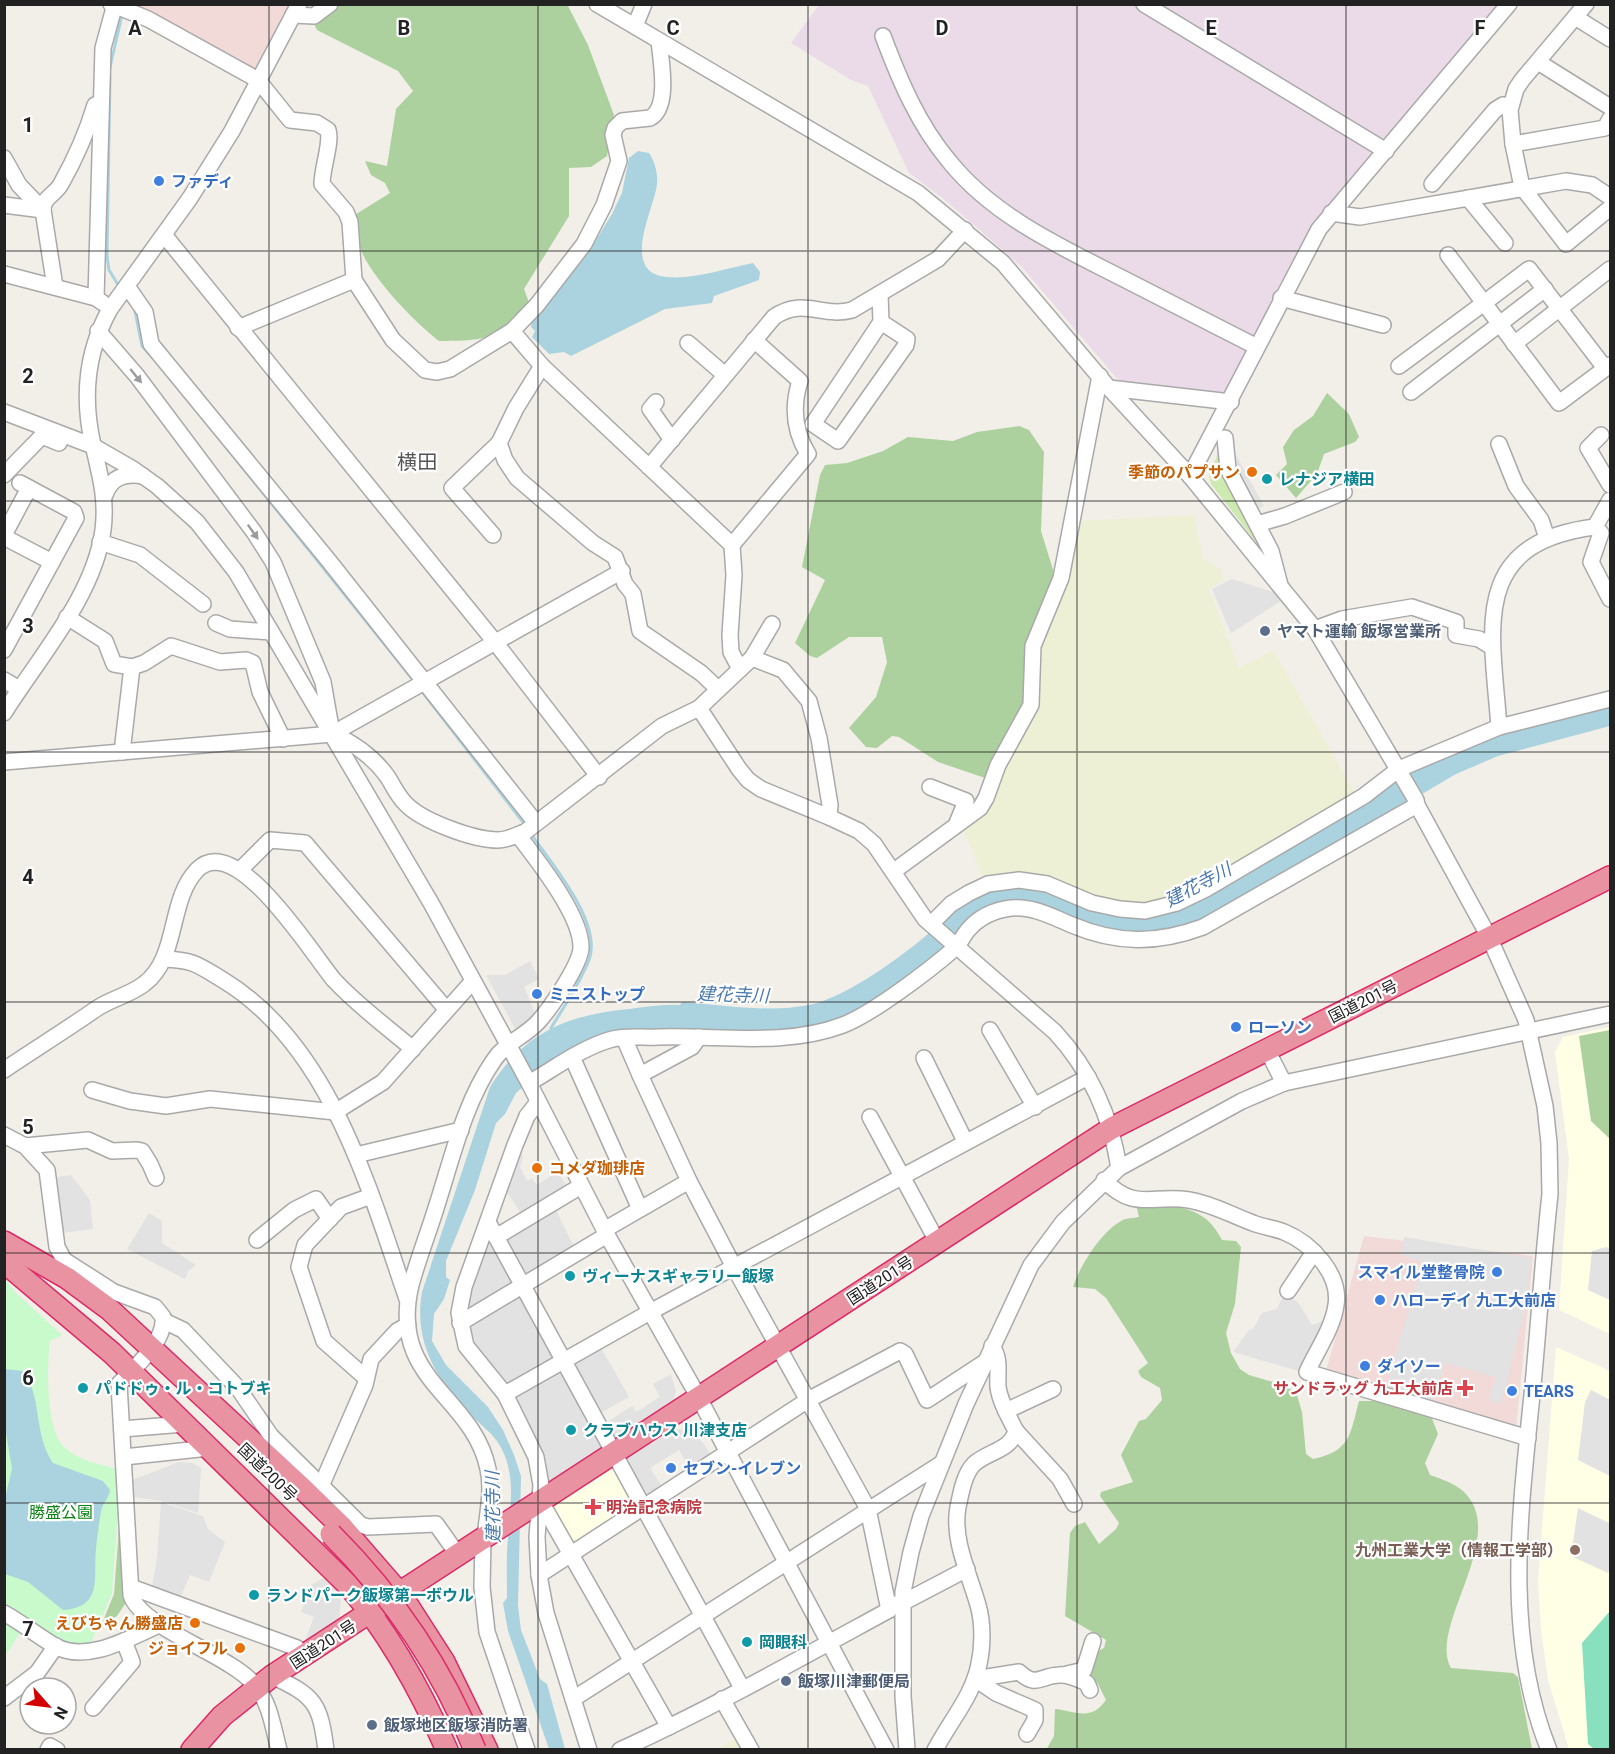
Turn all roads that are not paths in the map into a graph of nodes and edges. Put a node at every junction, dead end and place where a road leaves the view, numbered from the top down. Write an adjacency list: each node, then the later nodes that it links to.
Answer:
1 (330, 4): 9 (street)
2 (597, 4): 11 (street)
3 (644, 4): 11 (street)
4 (1144, 4): 22 (street)
5 (1509, 4): 22 (street)
6 (1586, 4): 10 (street)
7 (113, 5): 8 (street); 17 (street)
8 (135, 9): 16 (street)
9 (296, 10): 16 (street)
10 (1575, 17): 13 (street); 15 (street)
11 (635, 26): 14 (street)
12 (883, 36): 56 (street)
13 (1611, 39)
14 (659, 41): 31 (street); 51 (street)
15 (1538, 62): 18 (street); 19 (street)
16 (258, 80): 32 (street); 37 (street)
17 (101, 86): 29 (street); 43 (street)
18 (1511, 106): 21 (street); 24 (street)
19 (1611, 107)
20 (1611, 119): 21 (street)
21 (1513, 144): 25 (street)
22 (1386, 151): 30 (street)
23 (4, 158): 29 (street)
24 (1432, 184)
25 (1522, 187): 26 (street); 27 (street); 27 (street)
26 (1468, 198): 30 (street); 33 (street)
27 (1610, 199)
28 (4, 205): 29 (street)
29 (43, 210): 39 (street)
30 (1331, 213): 42 (street)
31 (965, 230): 41 (street); 61 (street)
32 (165, 236): 38 (street); 50 (street)
33 (1505, 243)
34 (1448, 255): 44 (street)
35 (4, 274): 39 (street)
36 (1608, 275): 45 (street)
37 (354, 280): 50 (street); 51 (street)
38 (127, 286): 46 (street); 104 (street)
39 (54, 287): 43 (street)
40 (1545, 289): 44 (street); 45 (street); 48 (street)
41 (880, 294): 47 (street); 53 (street)
42 (1281, 297): 49 (street); 56 (street)
43 (96, 298): 46 (street)
44 (1484, 303): 48 (street); 58 (street)
45 (1560, 308): 55 (street); 59 (street)
46 (110, 309): 52 (street)
47 (881, 322): 47 (street)
48 (1500, 324): 55 (street); 62 (street)
49 (1383, 325)
50 (238, 328): 97 (street)
51 (512, 330): 57 (street)
52 (98, 332): 71 (street); 111 (street, one-way to 111)
53 (754, 340): 60 (street); 86 (street)
54 (688, 344): 60 (street)
55 (1514, 344): 59 (street)
56 (1257, 347): 64 (street)
57 (542, 366): 69 (street); 72 (street)
58 (1399, 366)
59 (1608, 367)
60 (725, 375): 68 (street)
61 (1105, 382): 64 (street); 75 (street); 121 (street)
62 (1411, 392)
63 (656, 402): 68 (street)
64 (1231, 402): 75 (street)
65 (4, 412): 71 (street)
66 (1601, 435): 76 (street)
67 (1225, 438): 80 (street)
68 (672, 440): 72 (street)
69 (499, 443): 82 (street); 88 (street)
70 (1499, 444): 84 (street)
71 (89, 445): 73 (street); 74 (street); 78 (street)
72 (649, 468): 86 (street)
73 (4, 475)
74 (143, 476): 78 (street); 96 (street)
75 (1190, 476): 89 (street)
76 (1611, 485)
77 (1344, 492): 80 (street)
78 (105, 495): 85 (street)
79 (1611, 500): 81 (street)
80 (1257, 524): 89 (street)
81 (1595, 527): 84 (street); 90 (street)
82 (493, 535)
83 (4, 536): 87 (street); 87 (street)
84 (1547, 538): 98 (street)
85 (100, 542): 91 (street); 92 (street)
86 (732, 545): 102 (street)
87 (52, 562): 99 (street)
88 (622, 571): 97 (street); 105 (street)
89 (1281, 588): 95 (street)
90 (1609, 593)
91 (203, 604)
92 (67, 617): 101 (street); 106 (street)
93 (216, 623): 96 (street)
94 (772, 624): 100 (street)
95 (1315, 629): 98 (street); 115 (street)
96 (272, 632): 111 (street)
97 (495, 642): 104 (street); 116 (street)
98 (1492, 647): 110 (street)
99 (4, 650)
100 (752, 658): 102 (street); 119 (street)
101 (132, 667): 112 (street); 113 (street)
102 (740, 669): 105 (street)
103 (4, 680): 106 (street)
104 (425, 683): 111 (street); 120 (street)
105 (718, 689): 108 (street)
106 (12, 691): 109 (street)
107 (1611, 699): 110 (street)
108 (699, 708): 116 (street); 119 (street)
109 (4, 713)
110 (1499, 727): 115 (street)
111 (332, 734): 112 (street); 122 (street); 130 (street)
112 (283, 739): 113 (street)
113 (122, 752): 114 (street)
114 (4, 762)
115 (1400, 772): 118 (street); 126 (street)
116 (599, 777): 120 (street)
117 (930, 787): 121 (street)
118 (1416, 802): 127 (street); 128 (street)
119 (829, 817): 124 (street)
120 (536, 824): 122 (street)
121 (956, 826): 124 (street)
122 (518, 835): 137 (street)
123 (240, 870): 129 (street); 131 (street); 138 (street)
124 (894, 871): 126 (street)
125 (1611, 877): 127 (highway, 国道201号)
126 (932, 925): 128 (street)
127 (1489, 937): 134 (street); 139 (highway, 国道201号)
128 (955, 945): 135 (street); 144 (street)
129 (164, 959): 142 (street); 150 (street)
130 (472, 982): 131 (street); 137 (street)
131 (446, 1009): 138 (street)
132 (1611, 1014): 134 (street)
133 (990, 1029): 149 (street)
134 (1529, 1031): 146 (street); 197 (street)
135 (699, 1036): 136 (street); 143 (street)
136 (624, 1038): 140 (street); 143 (street)
137 (509, 1047): 145 (street); 153 (street)
138 (413, 1049): 150 (street)
139 (1267, 1050): 146 (street); 152 (highway, 国道201号)
140 (572, 1057): 145 (street); 165 (street)
141 (924, 1058): 155 (street)
142 (4, 1070)
143 (640, 1075): 162 (street)
144 (1088, 1077): 149 (street); 152 (street)
145 (529, 1083): 148 (street)
146 (1284, 1083): 158 (street)
147 (92, 1090): 150 (street)
148 (538, 1102): 163 (street); 167 (street)
149 (1035, 1107): 155 (street)
150 (335, 1112): 157 (street)
151 (870, 1117): 159 (street)
152 (1112, 1128): 158 (street); 172 (highway, 国道201号)
153 (461, 1130): 157 (street); 178 (street)
154 (4, 1135): 156 (street)
155 (965, 1141): 159 (street)
156 (25, 1146): 160 (street); 180 (street)
157 (356, 1155): 164 (street)
158 (1119, 1168): 161 (street)
159 (900, 1176): 172 (street); 175 (street)
160 (156, 1178)
161 (1104, 1180): 173 (street); 184 (street)
162 (689, 1181): 165 (street); 175 (street)
163 (581, 1186): 168 (street); 169 (street)
164 (371, 1196): 166 (street); 178 (street)
165 (640, 1209): 168 (street)
166 (330, 1219): 170 (street); 188 (street)
167 (488, 1222): 169 (street); 181 (street)
168 (605, 1232): 176 (street); 179 (street)
169 (496, 1237): 176 (street)
170 (257, 1240)
171 (4, 1243): 187 (highway, 国道200号)
172 (938, 1243): 183 (highway, 国道201号)
173 (1314, 1252): 177 (street); 197 (street)
174 (4, 1261): 187 (highway, 国道200号); 187 (highway)
175 (734, 1267): 179 (street); 183 (street)
176 (522, 1286): 181 (street); 185 (street)
177 (1288, 1291)
178 (408, 1302): 182 (street)
179 (650, 1312): 185 (street); 191 (street)
180 (164, 1321): 187 (street); 203 (street)
181 (460, 1323): 190 (street)
182 (408, 1326): 188 (street); 208 (street)
183 (778, 1346): 191 (highway, 国道201号); 192 (street)
184 (992, 1346): 186 (street); 193 (street)
185 (564, 1361): 190 (street); 200 (street)
186 (985, 1362): 192 (street); 202 (street)
187 (137, 1364): 194 (highway); 195 (street); 209 (highway, 国道200号); 216 (highway)
188 (366, 1378): 203 (street)
189 (1053, 1389): 193 (street)
190 (505, 1394): 204 (street)
191 (699, 1398): 199 (street); 200 (highway, 国道201号)
192 (808, 1400): 199 (street); 207 (street)
193 (1006, 1411): 196 (street)
194 (184, 1424): 195 (street); 198 (highway)
195 (122, 1429): 201 (street)
196 (1016, 1431): 205 (street); 213 (street)
197 (1528, 1438): 258 (street)
198 (209, 1448): 201 (street); 221 (highway)
199 (726, 1452): 206 (street); 212 (street)
200 (613, 1453): 204 (highway, 国道201号); 206 (street)
201 (124, 1457): 215 (street)
202 (942, 1463): 207 (street); 218 (street)
203 (322, 1484): 211 (street)
204 (536, 1503): 208 (highway, 国道201号); 210 (street); 214 (street)
205 (1074, 1504)
206 (643, 1507): 210 (street); 222 (street)
207 (868, 1509): 212 (street); 219 (street)
208 (487, 1536): 211 (highway, 国道201号); 251 (street)
209 (327, 1538): 248 (highway, 国道200号); 249 (highway, 国道200号, bridge)
210 (570, 1554): 214 (street); 229 (street)
211 (458, 1555): 216 (highway, 国道201号)
212 (785, 1562): 222 (street); 226 (street)
213 (967, 1569): 218 (street); 231 (street)
214 (539, 1575): 237 (street)
215 (130, 1587): 217 (street); 223 (street)
216 (401, 1595): 221 (highway, 国道201号); 250 (highway)
217 (158, 1596): 223 (street); 228 (street)
218 (903, 1597): 219 (street); 256 (street)
219 (890, 1610): 226 (street)
220 (4, 1613): 227 (street)
221 (372, 1613): 232 (highway, 国道201号); 247 (highway)
222 (702, 1616): 229 (street); 233 (street)
223 (155, 1620): 224 (street); 232 (street)
224 (123, 1641): 227 (street); 238 (street)
225 (1093, 1641): 230 (street)
226 (829, 1643): 233 (street); 255 (street)
227 (56, 1646): 235 (street)
228 (297, 1648)
229 (631, 1662): 237 (street); 239 (street)
230 (1061, 1675): 231 (street); 234 (street)
231 (975, 1679): 240 (street); 257 (street)
232 (265, 1682): 244 (highway, 国道201号); 245 (street); 246 (street)
233 (742, 1688): 236 (street)
234 (1090, 1690)
235 (4, 1698)
236 (722, 1699): 239 (street); 254 (street)
237 (573, 1700): 252 (street)
238 (93, 1708)
239 (669, 1727): 241 (street)
240 (1027, 1734)
241 (646, 1744): 253 (street)
242 (48, 1749): 243 (street)
243 (57, 1749)
244 (192, 1749)
245 (279, 1749)
246 (326, 1749)
247 (447, 1749)
248 (461, 1749)
249 (475, 1749)
250 (486, 1749)
251 (527, 1749)
252 (589, 1749)
253 (620, 1749)
254 (751, 1749)
255 (886, 1749)
256 (907, 1749)
257 (935, 1749)
258 (1549, 1749)

